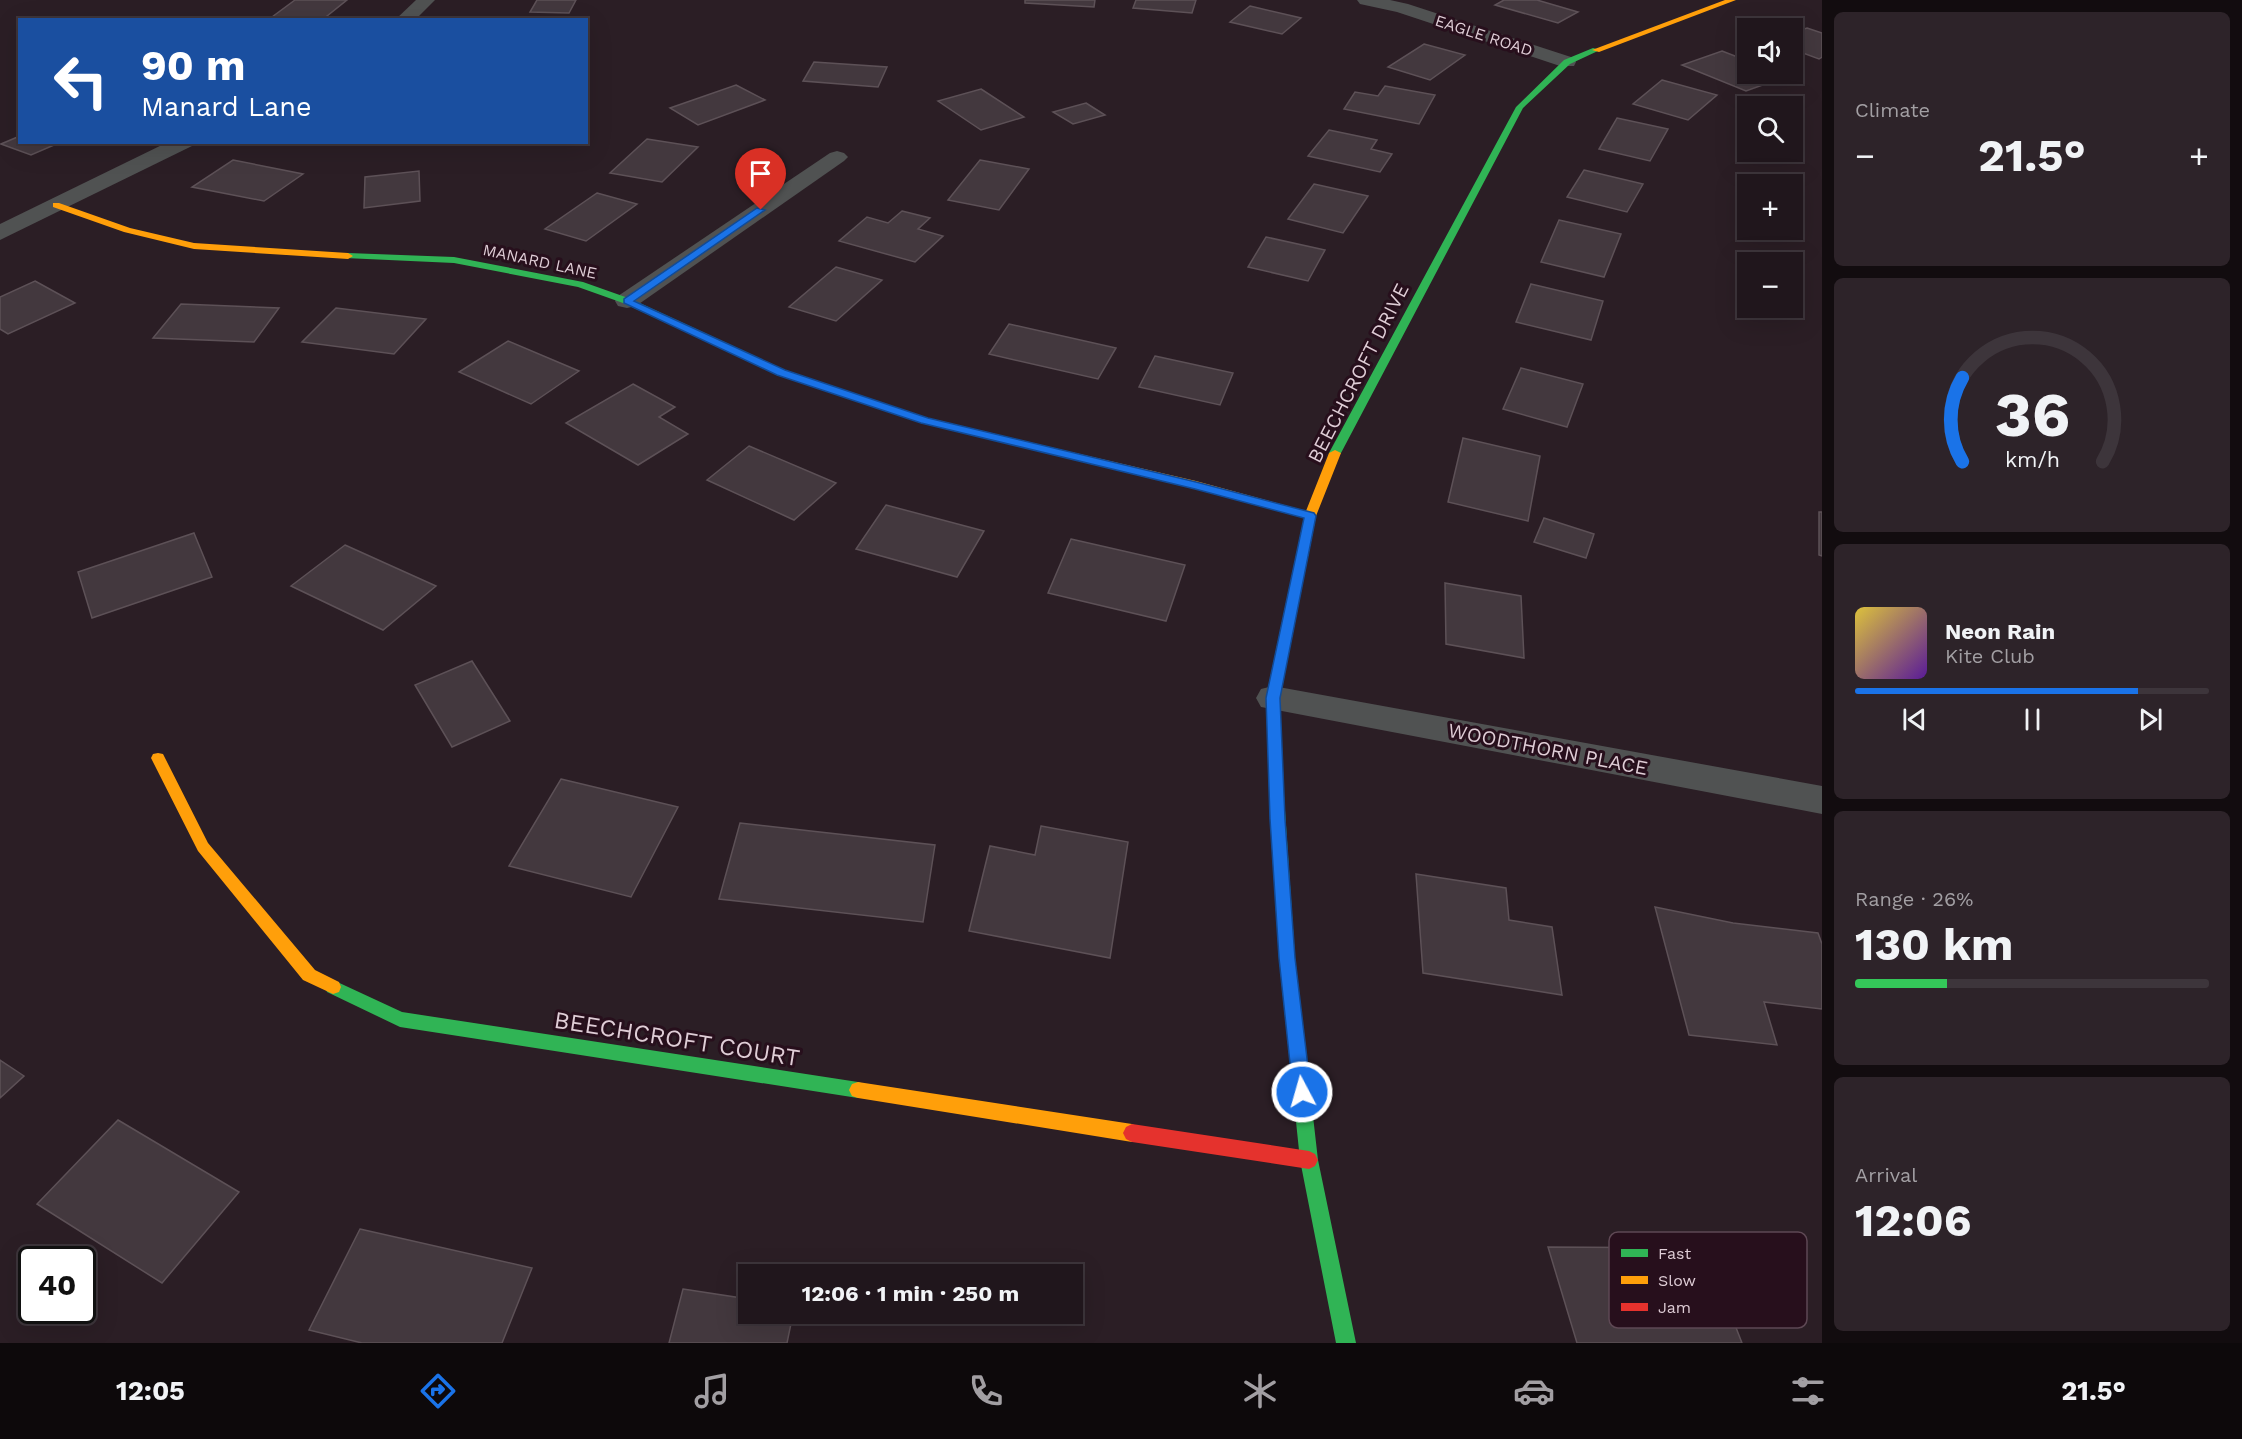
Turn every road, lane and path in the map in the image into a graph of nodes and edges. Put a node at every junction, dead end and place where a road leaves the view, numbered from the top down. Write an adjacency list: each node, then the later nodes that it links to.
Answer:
1 (426, 0): 4 (street)
2 (1366, 0): 5 (street, EAGLE ROAD)
3 (1732, 0): 5 (street, BEECHCROFT DRIVE)
4 (406, 18)
5 (1567, 62): 11 (street, BEECHCROFT DRIVE)
6 (181, 144): 8 (street)
7 (837, 157): 10 (street)
8 (56, 205): 9 (street); 10 (street, MANARD LANE)
9 (0, 233)
10 (627, 301): 11 (street, MANARD LANE)
11 (1310, 516): 12 (street, BEECHCROFT DRIVE)
12 (1273, 698): 14 (street, WOODTHORN PLACE); 15 (street, BEECHCROFT DRIVE)
13 (158, 758): 15 (street, BEECHCROFT COURT)
14 (1822, 800)
15 (1309, 1160): 16 (street, BEECHCROFT DRIVE)
16 (1346, 1343)

